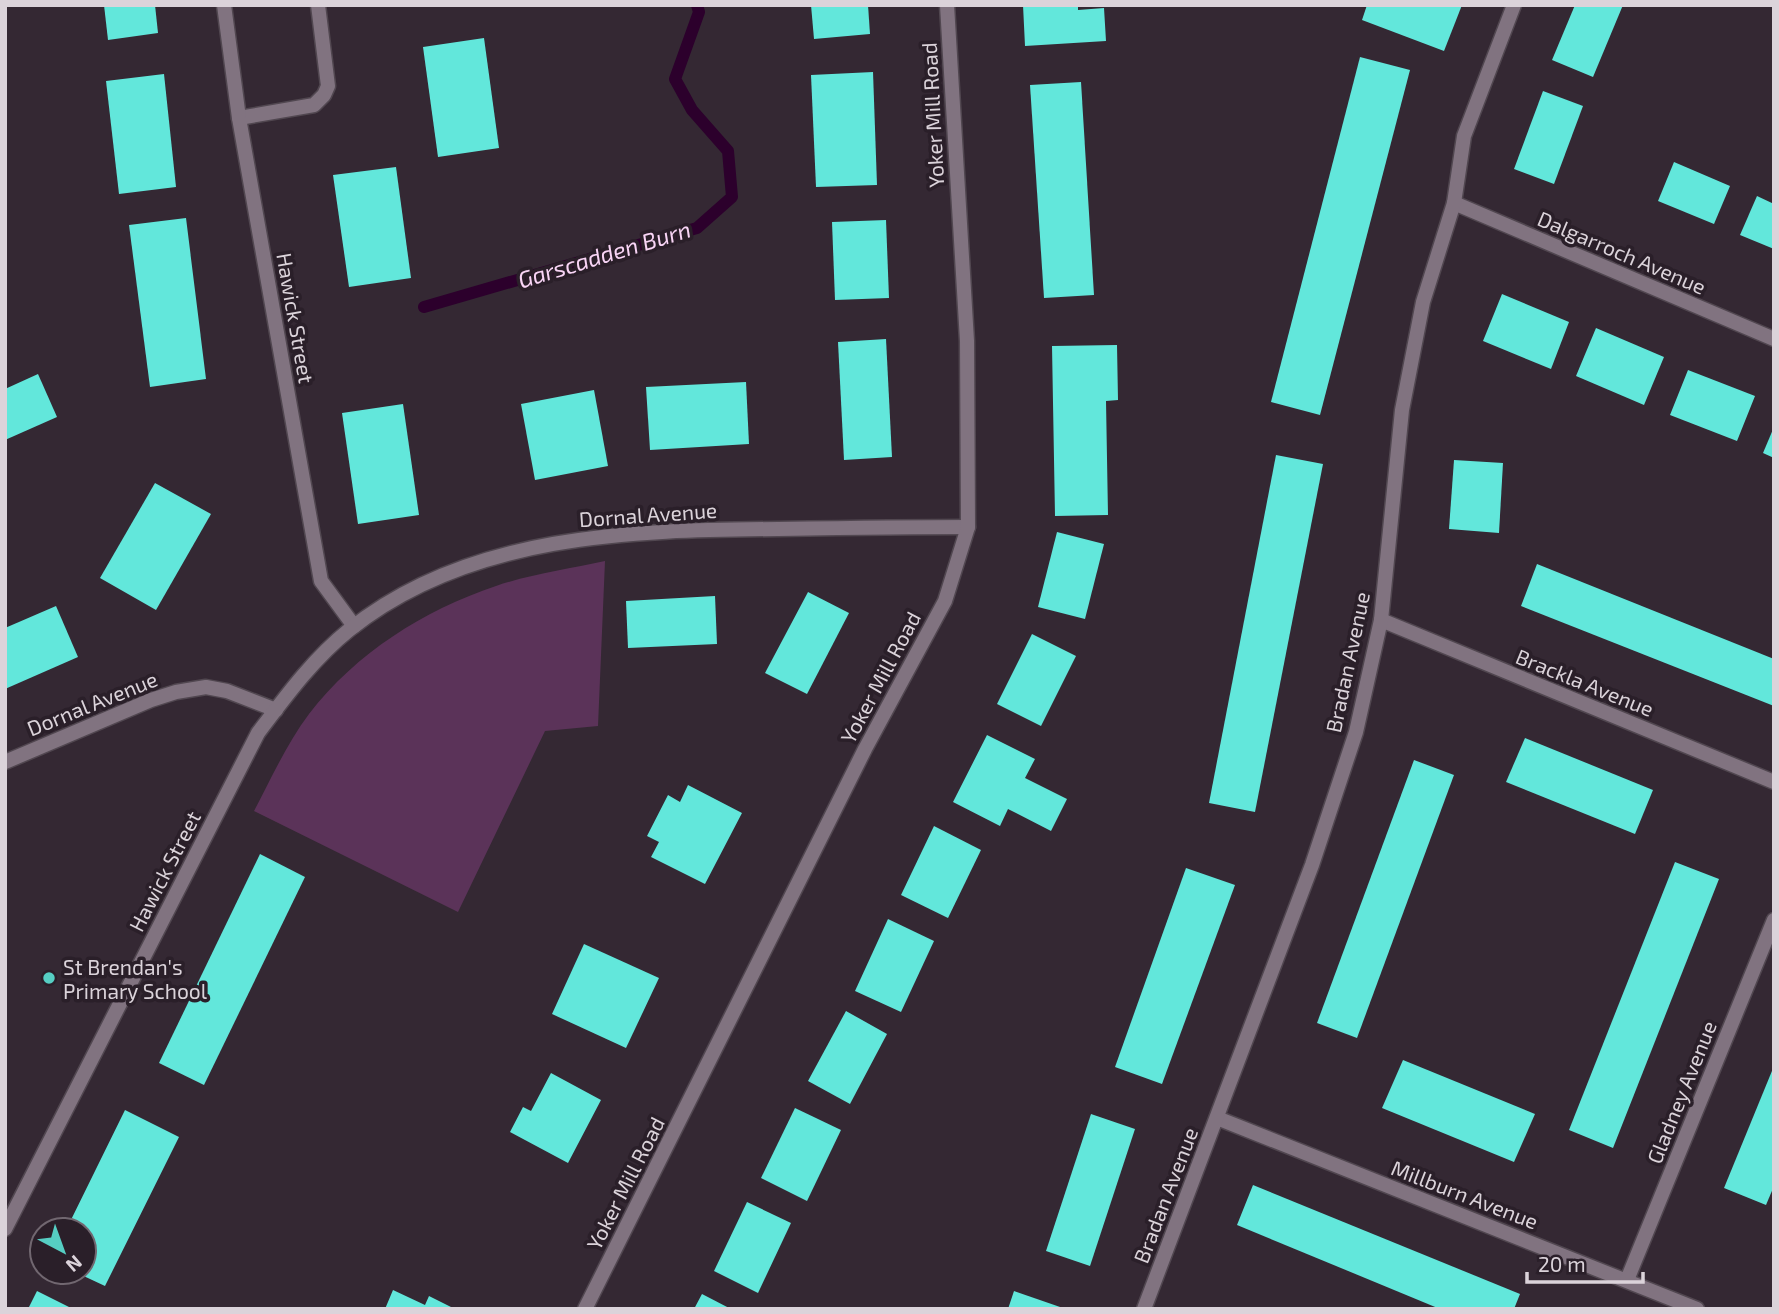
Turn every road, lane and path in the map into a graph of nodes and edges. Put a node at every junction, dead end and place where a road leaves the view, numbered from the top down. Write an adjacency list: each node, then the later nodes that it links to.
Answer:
1 (224, 5): 5 (street, Hawick Street)
2 (318, 5): 5 (street)
3 (947, 5): 8 (street, Yoker Mill Road)
4 (1514, 5): 6 (street, Bradan Avenue)
5 (239, 118): 10 (street, Hawick Street)
6 (1454, 203): 7 (street, Dalgarroch Avenue); 9 (street, Bradan Avenue)
7 (1774, 339)
8 (968, 527): 10 (street, Dornal Avenue); 18 (street, Yoker Mill Road)
9 (1381, 620): 13 (street, Brackla Avenue); 15 (street, Bradan Avenue)
10 (352, 627): 11 (street, Hawick Street)
11 (276, 709): 12 (street, Dornal Avenue); 16 (street, Hawick Street)
12 (5, 762)
13 (1774, 782)
14 (1774, 920): 17 (street, Gladney Avenue)
15 (1217, 1118): 17 (street, Millburn Avenue); 19 (street, Bradan Avenue)
16 (5, 1228)
17 (1627, 1280): 20 (street, Millburn Avenue)
18 (585, 1309)
19 (1144, 1309)
20 (1697, 1309)

